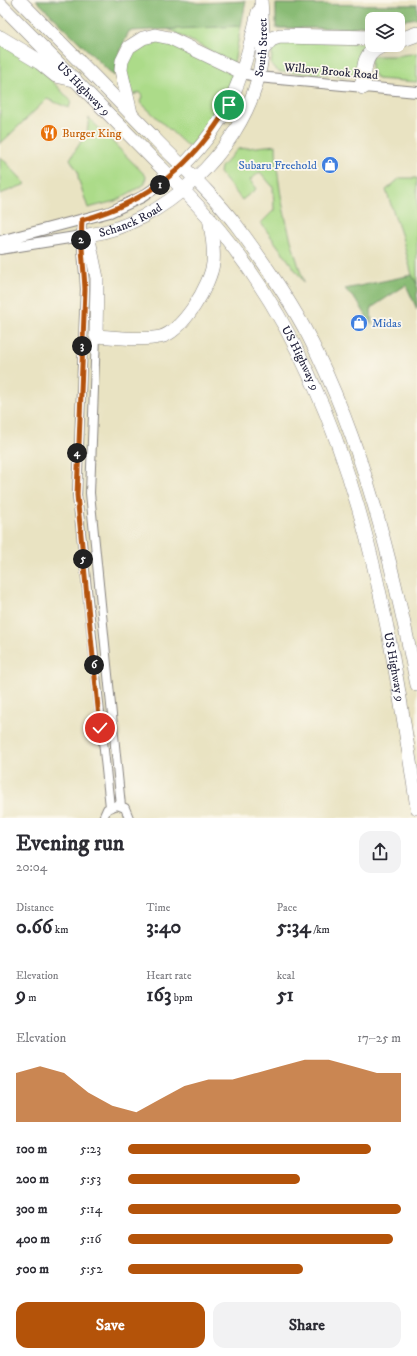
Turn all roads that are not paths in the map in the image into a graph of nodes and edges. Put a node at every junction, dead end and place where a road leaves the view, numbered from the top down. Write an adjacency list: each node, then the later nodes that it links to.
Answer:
1 (19, 0): 16 (main road, US Highway 9)
2 (261, 0): 9 (main road, South Street); 11 (main road, South Street)
3 (0, 4): 13 (main road, US Highway 9)
4 (417, 33): 5 (highway); 8 (highway)
5 (405, 34)
6 (0, 38): 13 (highway)
7 (365, 38): 9 (highway)
8 (405, 38)
9 (263, 48): 12 (main road, South Street)
10 (371, 52): 14 (highway)
11 (243, 73): 12 (street, Willow Brook Road); 16 (main road); 17 (main road, South Street)
12 (258, 77): 14 (street, Willow Brook Road); 19 (main road, South Street)
13 (74, 79): 18 (main road, US Highway 9)
14 (363, 87): 15 (street, Willow Brook Road)
15 (417, 92)
16 (132, 114): 17 (main road, US Highway 9)
17 (183, 166): 18 (main road, South Street); 19 (main road, US Highway 9)
18 (171, 177): 20 (main road, US Highway 9); 22 (street, Schanck Road)
19 (195, 179): 20 (main road, South Street); 32 (main road, US Highway 9)
20 (184, 189): 21 (main road, US Highway 9); 23 (main road, Schanck Road)
21 (209, 217): 26 (main road); 35 (main road, US Highway 9)
22 (82, 220): 23 (street); 24 (street, Schanck Road)
23 (84, 235): 25 (street, Schanck Road); 26 (main road); 27 (street)
24 (0, 240)
25 (0, 249)
26 (96, 336): 27 (street); 29 (street)
27 (82, 349): 28 (street)
28 (80, 386): 29 (street); 31 (street)
29 (94, 387): 30 (street)
30 (96, 558): 31 (street); 33 (street)
31 (83, 560): 34 (street)
32 (417, 685)
33 (121, 806): 34 (street); 37 (street)
34 (110, 807): 36 (street)
35 (417, 808)
36 (103, 818)
37 (130, 818)

